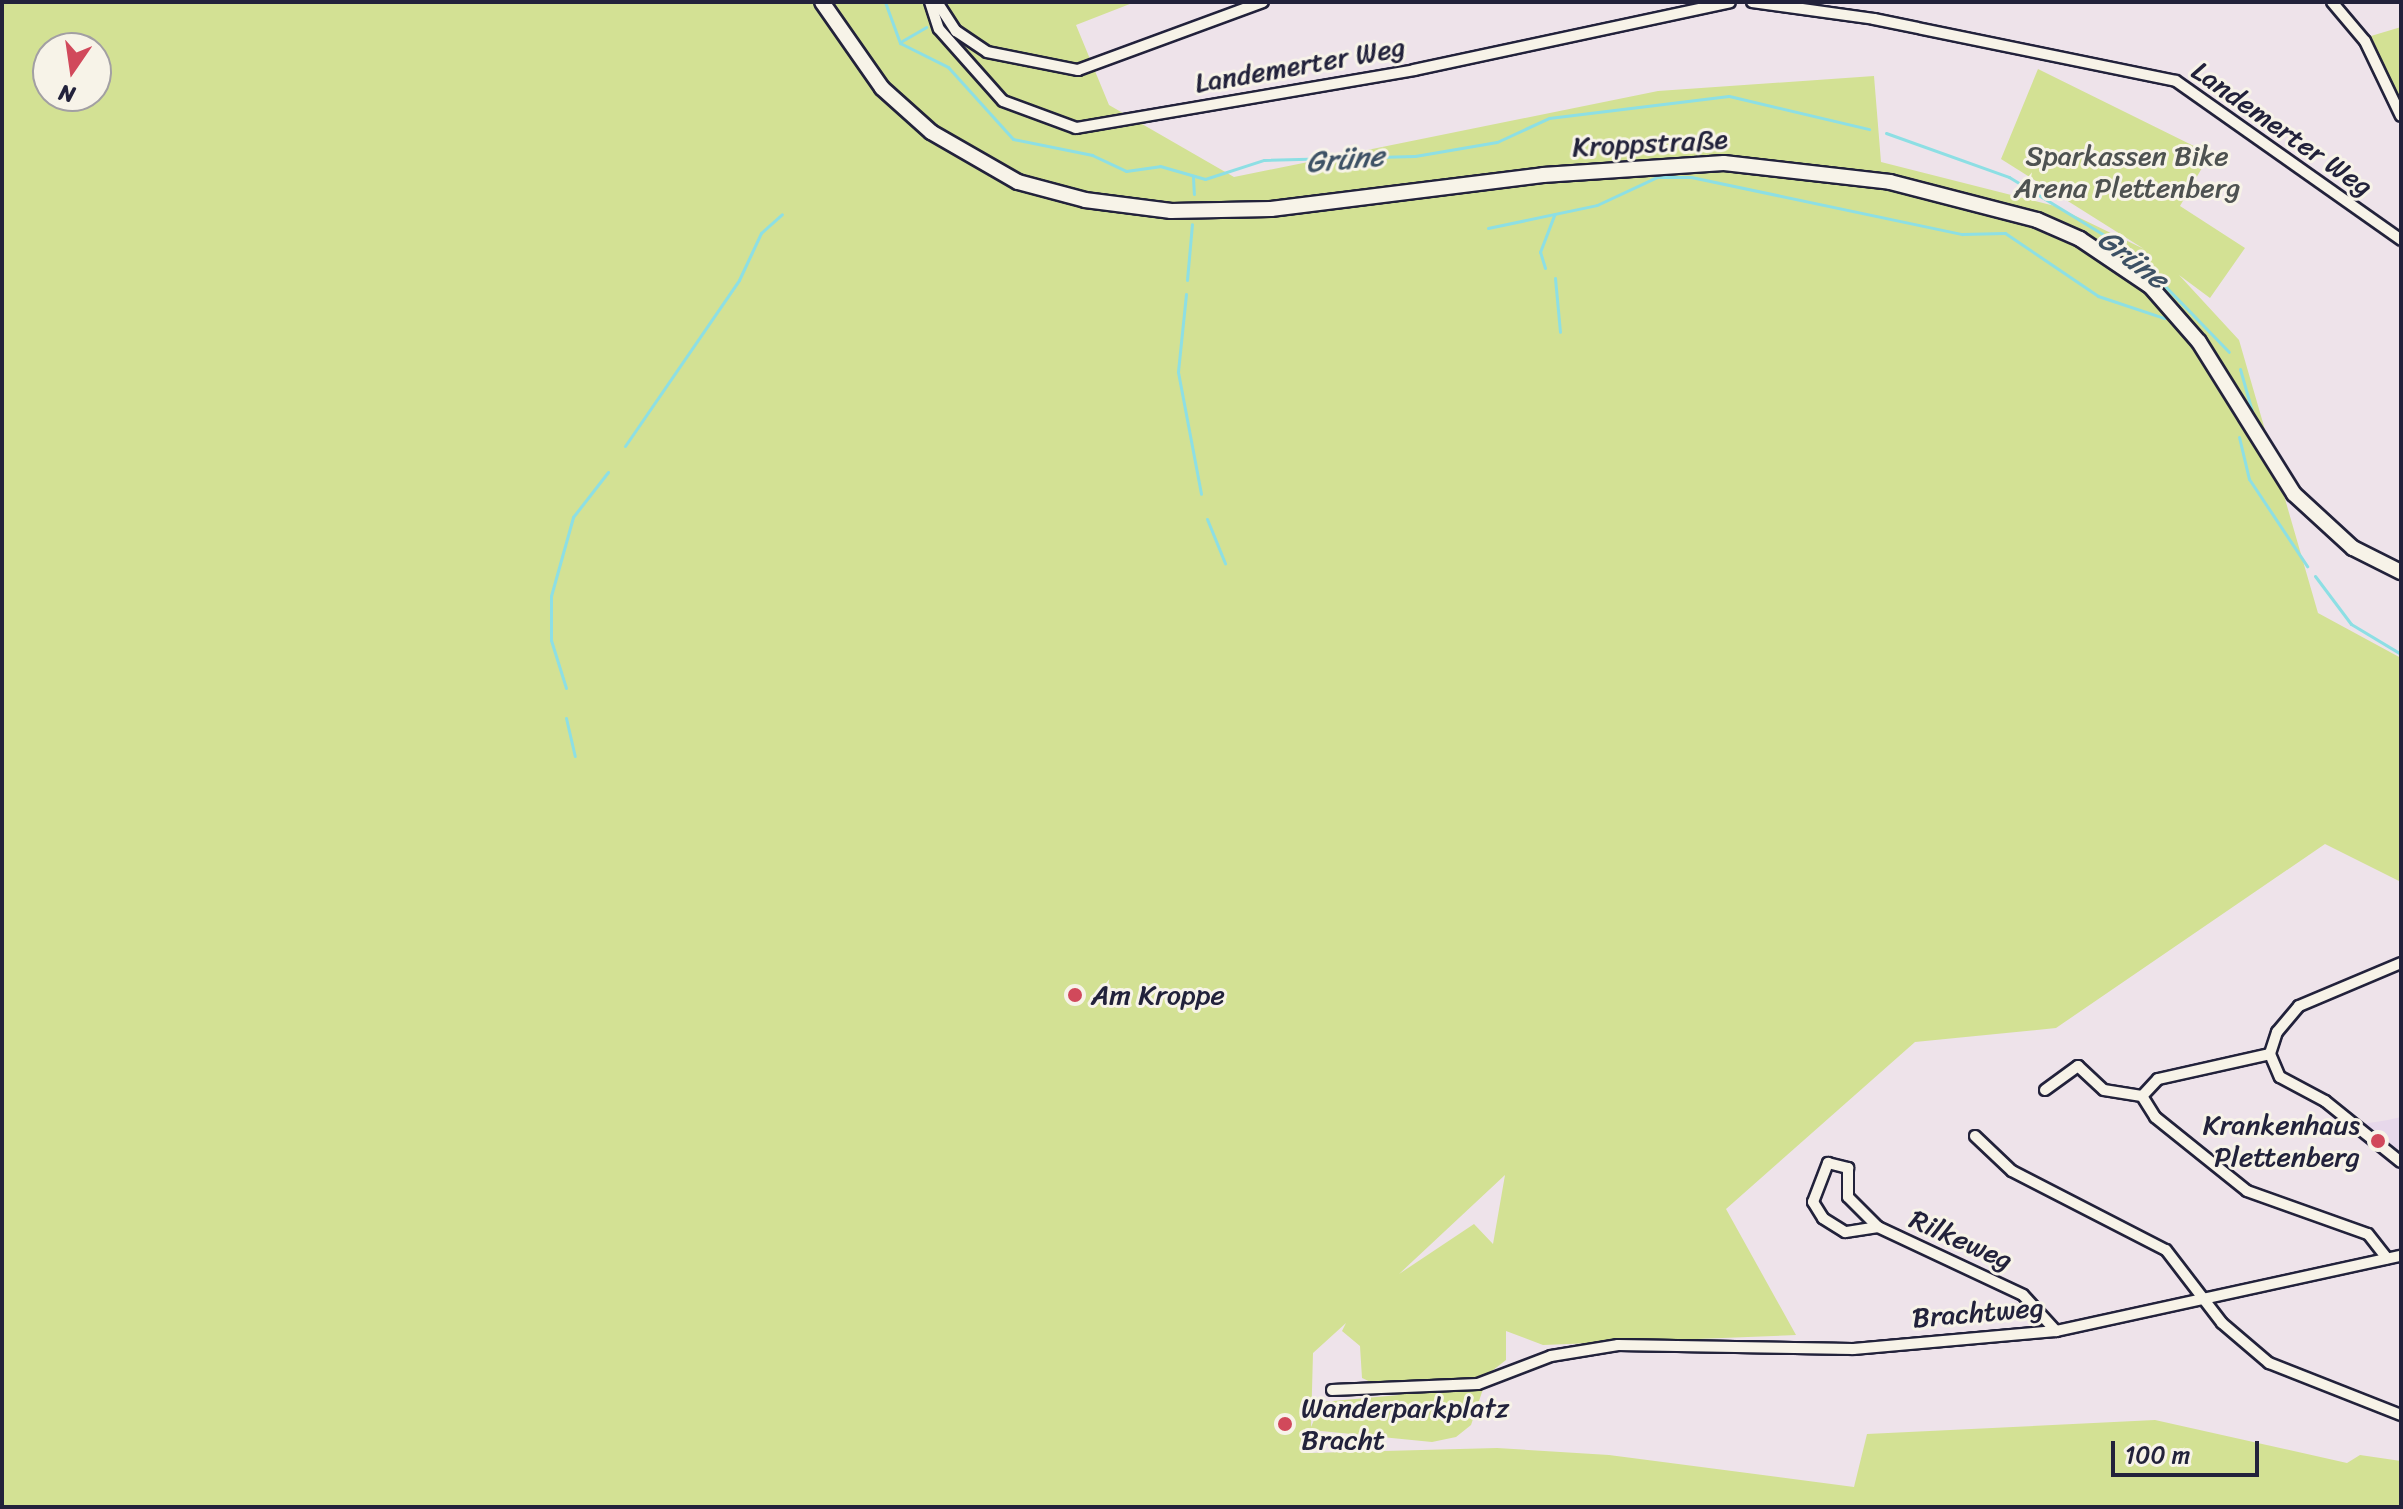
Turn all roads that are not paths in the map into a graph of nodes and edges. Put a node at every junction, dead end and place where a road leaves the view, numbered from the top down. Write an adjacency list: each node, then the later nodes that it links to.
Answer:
1 (822, 2): 11 (street, Kroppstraße)
2 (930, 2): 8 (street, Landemerter Weg)
3 (937, 2): 4 (street)
4 (1263, 2)
5 (1730, 2): 8 (street, Landemerter Weg)
6 (1752, 2): 10 (street, Landemerter Weg)
7 (2332, 2): 9 (street)
8 (1695, 4)
9 (2401, 116)
10 (2401, 240)
11 (2401, 572)
12 (2401, 963): 13 (street)
13 (2270, 1054): 15 (street); 17 (street)
14 (2045, 1090): 15 (street)
15 (2142, 1096): 20 (street)
16 (1975, 1136): 21 (street)
17 (2401, 1162)
18 (1878, 1227): 18 (street, Rilkeweg); 22 (street, Rilkeweg)
19 (2401, 1256): 20 (street, Brachtweg)
20 (2387, 1258): 21 (street, Brachtweg)
21 (2204, 1299): 22 (street, Brachtweg); 24 (street)
22 (2056, 1331): 23 (street, Brachtweg)
23 (1332, 1390)
24 (2401, 1415)

